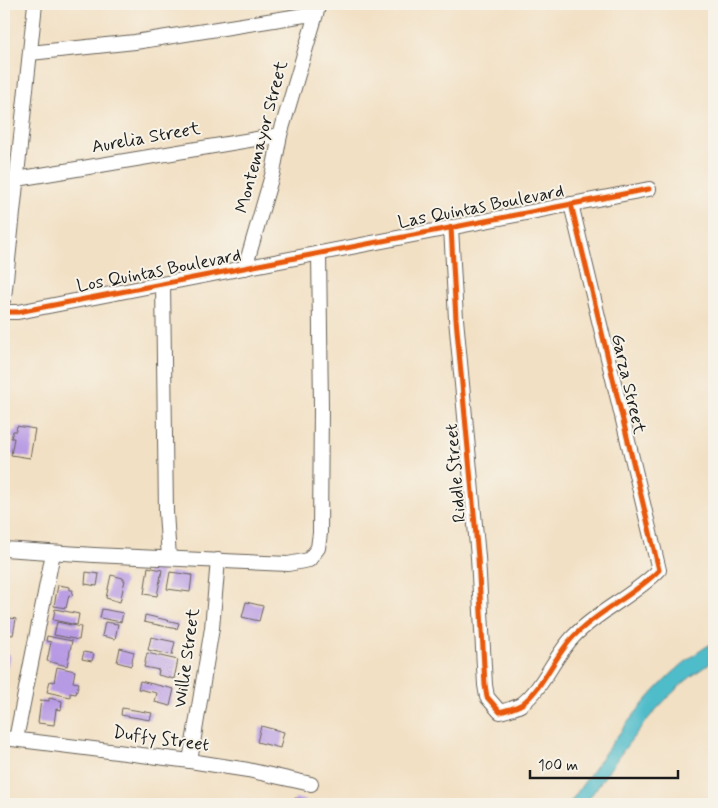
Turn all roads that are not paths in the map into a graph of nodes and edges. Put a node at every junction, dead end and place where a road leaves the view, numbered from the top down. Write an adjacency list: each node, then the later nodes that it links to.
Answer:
1 (35, 4): 3 (street)
2 (317, 10): 3 (street, Montemayor Street); 4 (street, Montemayor Street)
3 (30, 53): 5 (street)
4 (280, 135): 5 (street, Aurelia Street); 10 (street, Montemayor Street)
5 (18, 178): 12 (street)
6 (649, 189): 7 (street, Las Quintas Boulevard)
7 (571, 204): 8 (street, Las Quintas Boulevard); 18 (street, Garza Street)
8 (451, 227): 9 (street, Las Quintas Boulevard); 18 (street, Riddle Street)
9 (319, 253): 10 (street, Los Quintas Boulevard); 17 (street)
10 (245, 268): 11 (street, Los Quintas Boulevard)
11 (163, 284): 13 (street, Los Quintas Boulevard); 16 (street)
12 (4, 298)
13 (4, 312)
14 (4, 549): 15 (street)
15 (53, 553): 16 (street); 19 (street)
16 (169, 558): 17 (street)
17 (218, 560): 20 (street, Willie Street)
18 (500, 712)
19 (10, 738): 20 (street, Duffy Street)
20 (190, 761): 21 (street, Duffy Street)
21 (311, 784)

